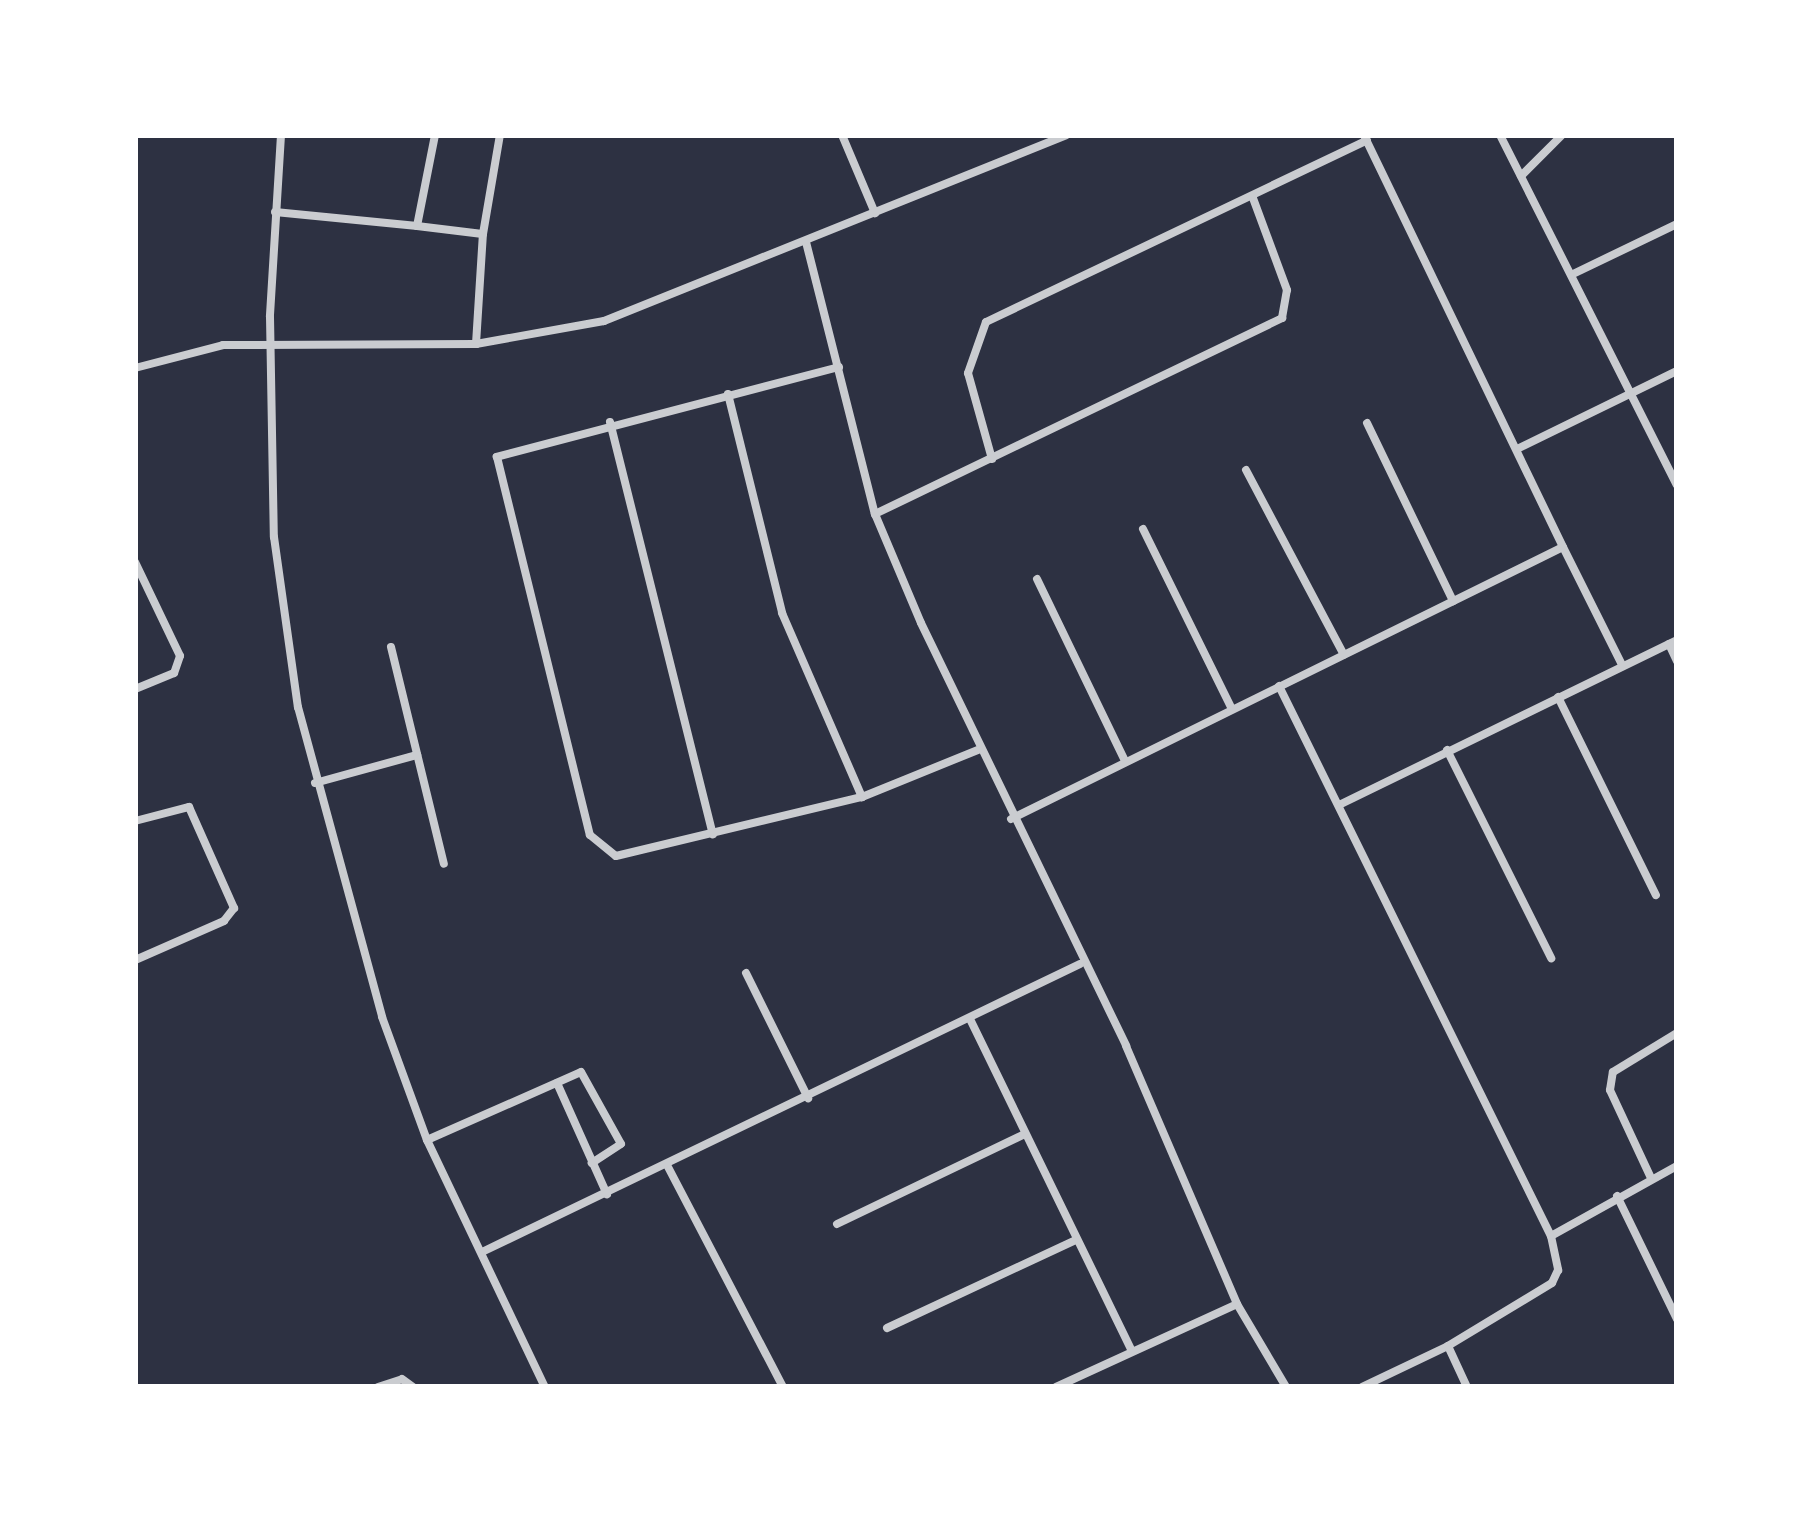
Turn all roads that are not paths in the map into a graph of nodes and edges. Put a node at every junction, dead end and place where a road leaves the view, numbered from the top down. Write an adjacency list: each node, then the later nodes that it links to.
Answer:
1 (281, 135): 11 (street)
2 (435, 135): 14 (street)
3 (500, 135): 15 (street)
4 (842, 135): 12 (street)
5 (1066, 135): 12 (street)
6 (1500, 135): 9 (street)
7 (1562, 135): 9 (street)
8 (1365, 138): 10 (street); 27 (street)
9 (1520, 176): 17 (street)
10 (1253, 198): 28 (street); 28 (street)
11 (275, 212): 14 (street); 18 (street)
12 (874, 213): 16 (street)
13 (1677, 224): 17 (street)
14 (417, 226): 15 (street)
15 (484, 233): 19 (street)
16 (806, 242): 19 (street); 20 (street)
17 (1573, 274): 24 (street)
18 (272, 342): 19 (street); 21 (street); 50 (street)
19 (476, 344)
20 (839, 367): 23 (street); 31 (street)
21 (135, 368)
22 (1677, 371): 24 (street)
23 (728, 394): 25 (street); 51 (street)
24 (1630, 394): 27 (street); 30 (street)
25 (610, 422): 55 (street); 55 (street)
26 (1366, 423): 36 (street)
27 (1517, 449): 33 (street)
28 (992, 459): 31 (street)
29 (1246, 470): 39 (street)
30 (1677, 485)
31 (875, 514): 46 (street)
32 (1143, 529): 45 (street)
33 (1563, 547): 36 (street); 41 (street)
34 (135, 562): 43 (street)
35 (1037, 579): 49 (street)
36 (1453, 601): 39 (street)
37 (1673, 642): 40 (street); 41 (street)
38 (391, 647): 48 (street)
39 (1344, 655): 42 (street)
40 (1677, 661)
41 (1622, 665): 44 (street)
42 (1280, 686): 45 (street); 52 (street)
43 (135, 689)
44 (1558, 697): 47 (street); 57 (street)
45 (1232, 709): 49 (street)
46 (978, 750): 51 (street); 53 (street)
47 (1447, 751): 52 (street); 58 (street)
48 (417, 755): 50 (street); 56 (street)
49 (1125, 761): 53 (street)
50 (314, 784): 67 (street)
51 (862, 797): 55 (street)
52 (1339, 806): 75 (street)
53 (1011, 819): 60 (street)
54 (135, 821): 59 (street)
55 (713, 835)
56 (444, 864)
57 (1656, 895)
58 (1551, 958)
59 (135, 960)
60 (1080, 964): 62 (street); 78 (street)
61 (746, 973): 65 (street)
62 (970, 1019): 65 (street); 66 (street)
63 (1677, 1033): 71 (street)
64 (557, 1083): 67 (street); 68 (street); 68 (street)
65 (808, 1098): 69 (street)
66 (1025, 1134): 74 (street); 76 (street)
67 (427, 1140): 77 (street)
68 (592, 1163): 72 (street)
69 (667, 1165): 72 (street); 86 (street)
70 (1677, 1166): 71 (street)
71 (1651, 1178): 73 (street)
72 (607, 1194): 77 (street)
73 (1617, 1196): 75 (street); 79 (street)
74 (837, 1224)
75 (1551, 1236): 81 (street)
76 (1076, 1240): 80 (street); 82 (street)
77 (482, 1252): 85 (street)
78 (1237, 1304): 82 (street); 88 (street)
79 (1677, 1319)
80 (887, 1328)
81 (1448, 1346): 89 (street); 90 (street)
82 (1132, 1351): 87 (street)
83 (378, 1387): 84 (street)
84 (412, 1387)
85 (545, 1387)
86 (783, 1387)
87 (1056, 1387)
88 (1286, 1387)
89 (1362, 1387)
90 (1467, 1387)

